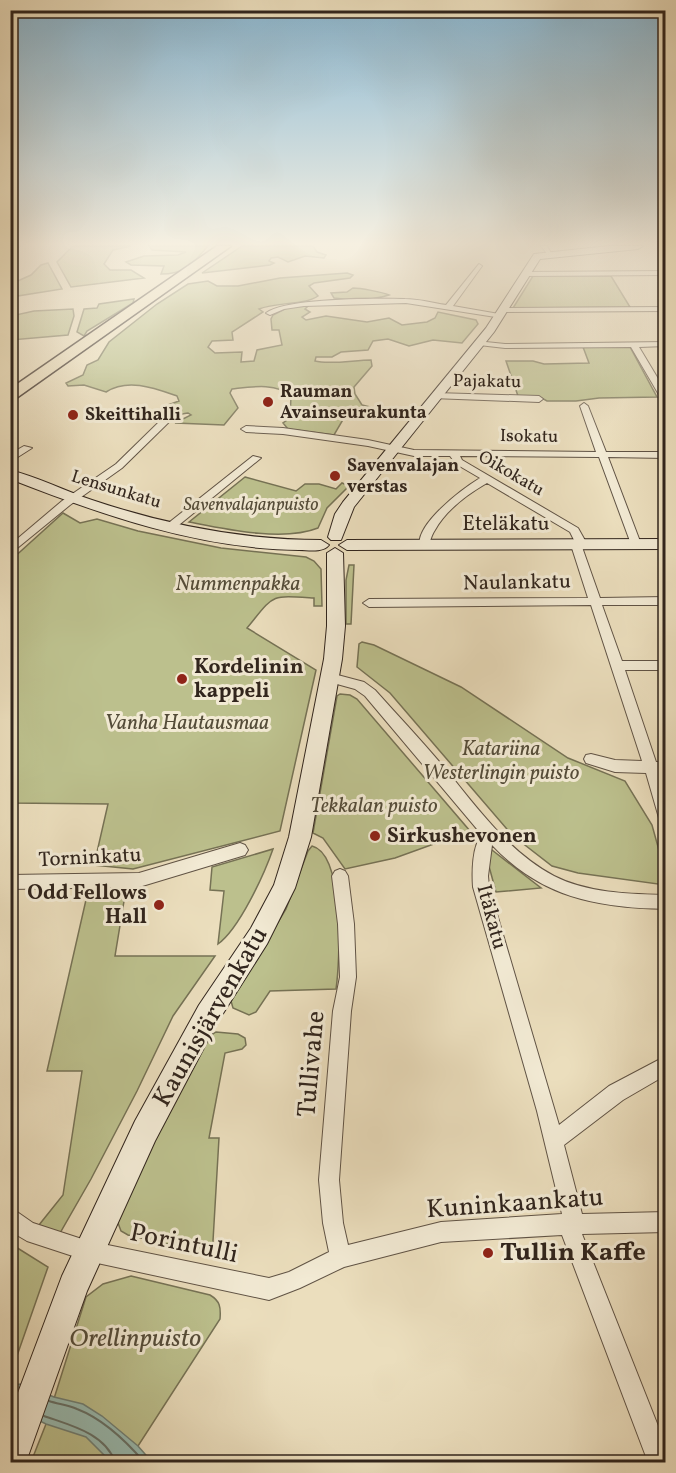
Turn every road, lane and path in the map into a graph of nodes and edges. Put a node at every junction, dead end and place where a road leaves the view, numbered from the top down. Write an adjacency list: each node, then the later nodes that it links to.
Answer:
1 (126, 315): 8 (highway)
2 (500, 315): 3 (main road)
3 (479, 343): 5 (street); 9 (main road)
4 (666, 344): 5 (street)
5 (634, 345): 7 (street)
6 (666, 379): 7 (street)
7 (654, 380): 11 (street)
8 (10, 396)
9 (435, 396): 10 (street, Pajakatu); 16 (main road)
10 (539, 399)
11 (666, 400)
12 (584, 406): 18 (street)
13 (164, 422): 24 (street)
14 (246, 429): 16 (street, Isokatu)
15 (27, 448): 21 (street)
16 (392, 448): 17 (street, Isokatu); 29 (main road)
17 (453, 453): 18 (street, Isokatu); 23 (street, Oikokatu)
18 (603, 454): 19 (street, Isokatu); 27 (street)
19 (666, 455)
20 (256, 458): 25 (street)
21 (10, 459)
22 (10, 474): 24 (main road, Lensunkatu)
23 (486, 479): 26 (street, Oikokatu); 30 (street)
24 (72, 498): 25 (main road, Lensunkatu); 31 (street)
25 (170, 527): 29 (main road, Lensunkatu)
26 (579, 544): 27 (main road, Eteläkatu); 30 (main road, Eteläkatu); 33 (street)
27 (636, 544): 28 (main road, Eteläkatu)
28 (666, 544)
29 (334, 545): 30 (main road, Eteläkatu); 37 (main road, Kaunisjärvenkatu)
30 (424, 545)
31 (10, 551)
32 (666, 601): 33 (street, Naulankatu)
33 (596, 602): 34 (street, Naulankatu); 36 (street)
34 (369, 603)
35 (666, 665): 36 (street)
36 (618, 666): 39 (street)
37 (330, 678): 41 (street); 51 (main road, Kaunisjärvenkatu)
38 (591, 759): 39 (street)
39 (658, 767): 40 (street)
40 (666, 819)
41 (492, 835): 45 (street); 47 (street, Itäkatu)
42 (240, 850): 44 (street, Torninkatu)
43 (340, 876): 52 (street, Tullivahe)
44 (10, 882)
45 (666, 902)
46 (666, 1065): 47 (street)
47 (554, 1141): 50 (street, Itäkatu)
48 (10, 1217): 51 (street, Porintulli)
49 (666, 1222): 50 (street, Kuninkaankatu)
50 (572, 1224): 52 (street, Kuninkaankatu); 55 (street, Itäkatu)
51 (88, 1251): 53 (street, Porintulli); 54 (main road, Kaunisjärvenkatu)
52 (341, 1257): 53 (street, Kuninkaankatu)
53 (269, 1289)
54 (10, 1461)
55 (660, 1462)

